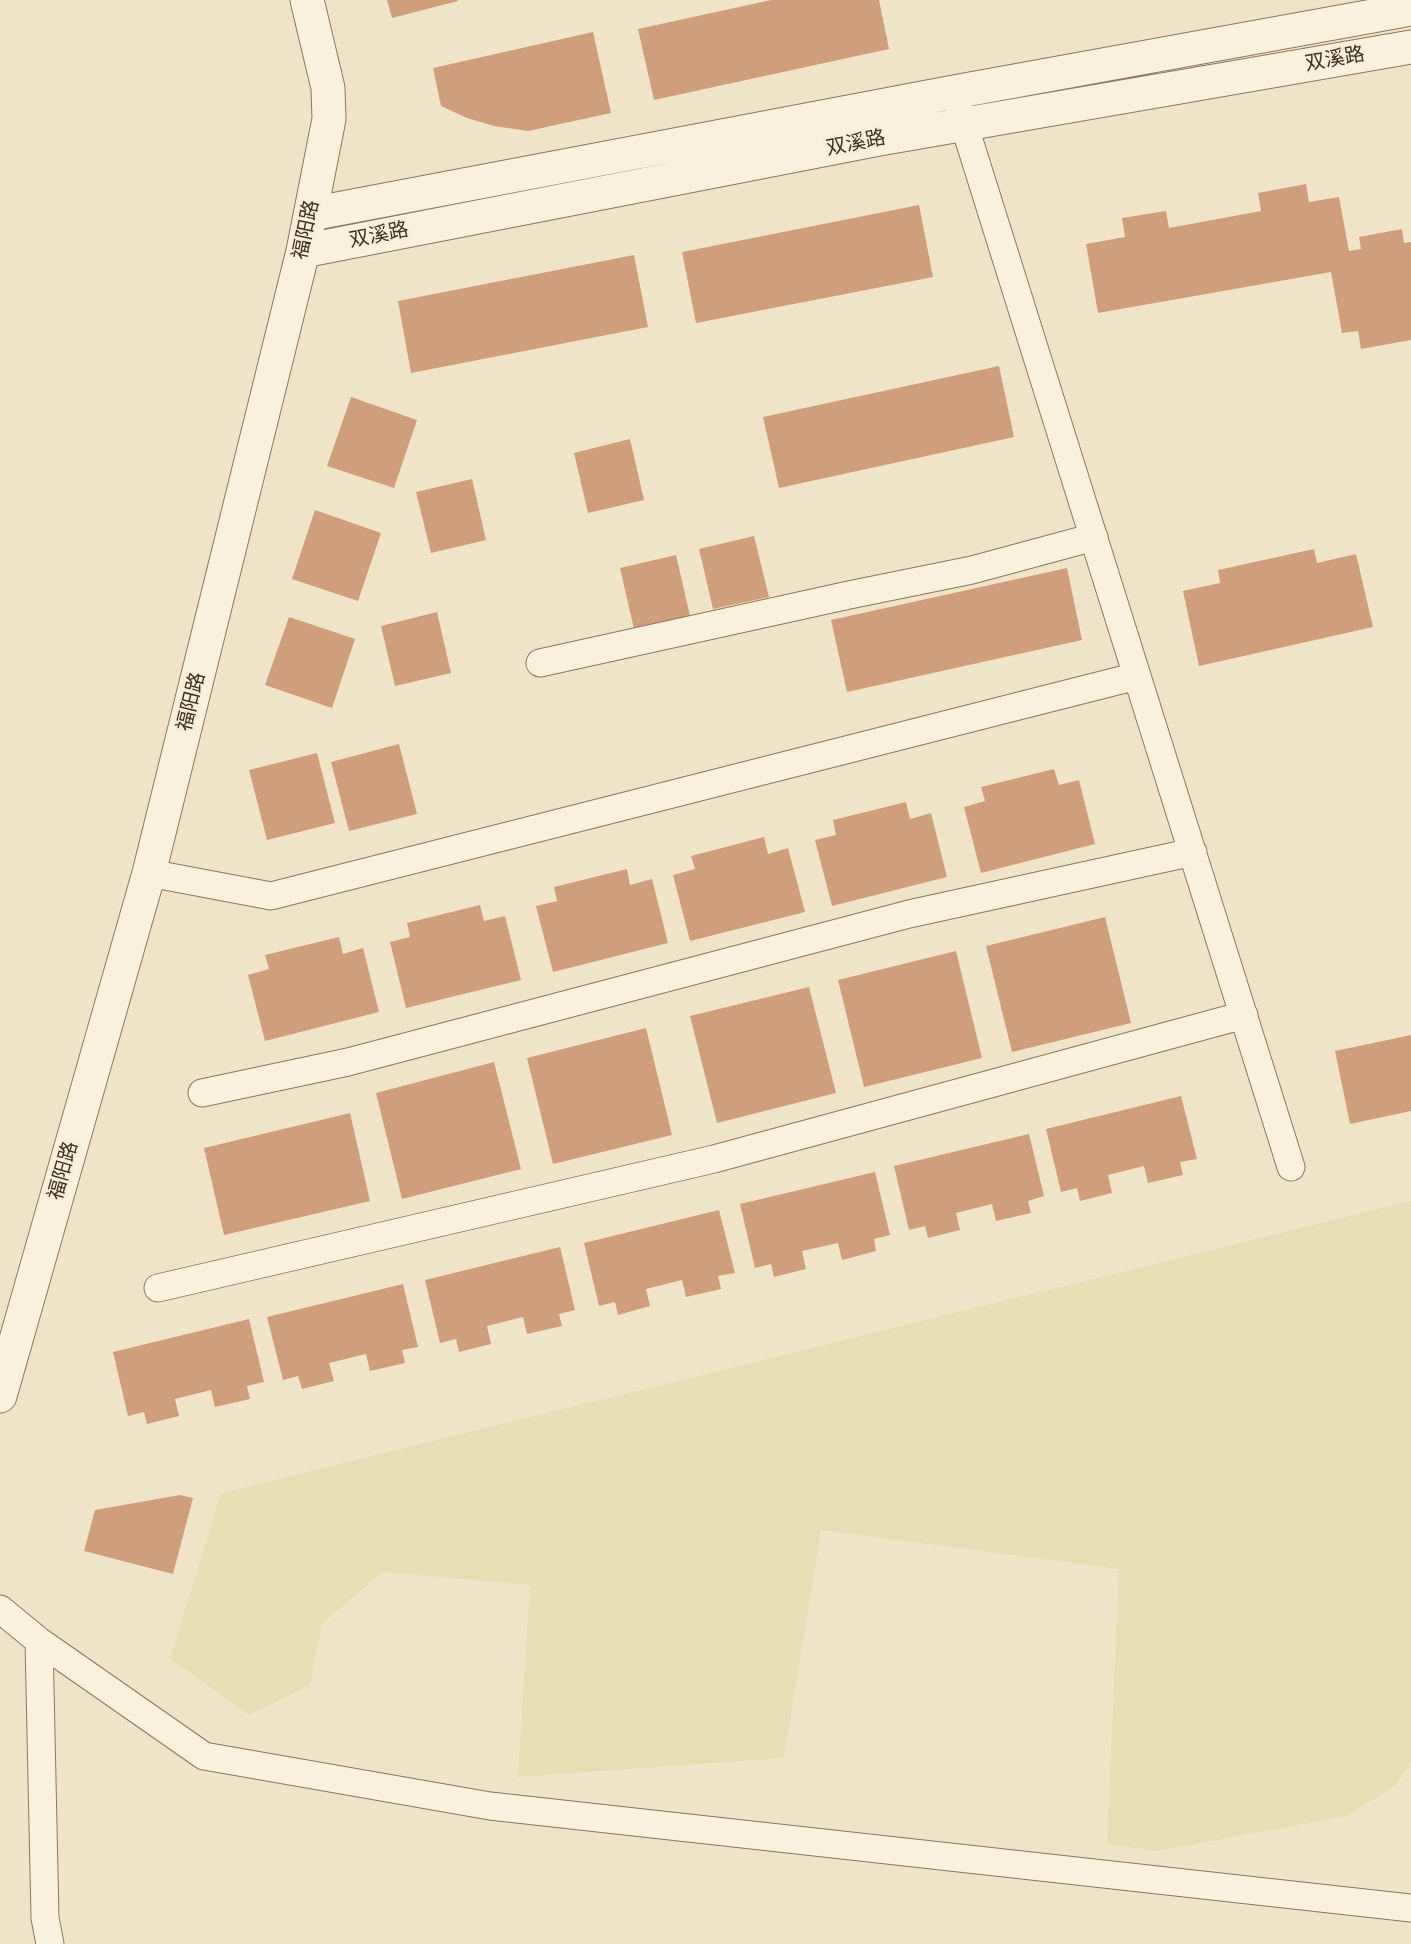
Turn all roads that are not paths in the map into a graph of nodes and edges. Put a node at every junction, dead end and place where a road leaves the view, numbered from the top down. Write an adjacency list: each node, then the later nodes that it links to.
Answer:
1 (307, 0): 6 (street, 福阳路)
2 (1411, 9): 4 (street, 双溪路)
3 (1411, 47): 5 (street, 双溪路)
4 (954, 92): 5 (street); 6 (street, 双溪路)
5 (964, 124): 7 (street, 双溪路); 8 (street)
6 (311, 214): 7 (street, 福阳路)
7 (303, 251): 12 (street, 福阳路)
8 (1094, 537): 9 (street); 10 (street)
9 (540, 663)
10 (1137, 676): 11 (street); 12 (street)
11 (1193, 852): 13 (street); 14 (street)
12 (149, 873): 17 (street, 福阳路)
13 (1244, 1015): 15 (street); 16 (street)
14 (202, 1093)
15 (1291, 1167)
16 (158, 1288)
17 (0, 1396)
18 (0, 1609): 19 (street)
19 (39, 1641): 20 (street); 21 (street)
20 (1411, 1908)
21 (50, 1944)

